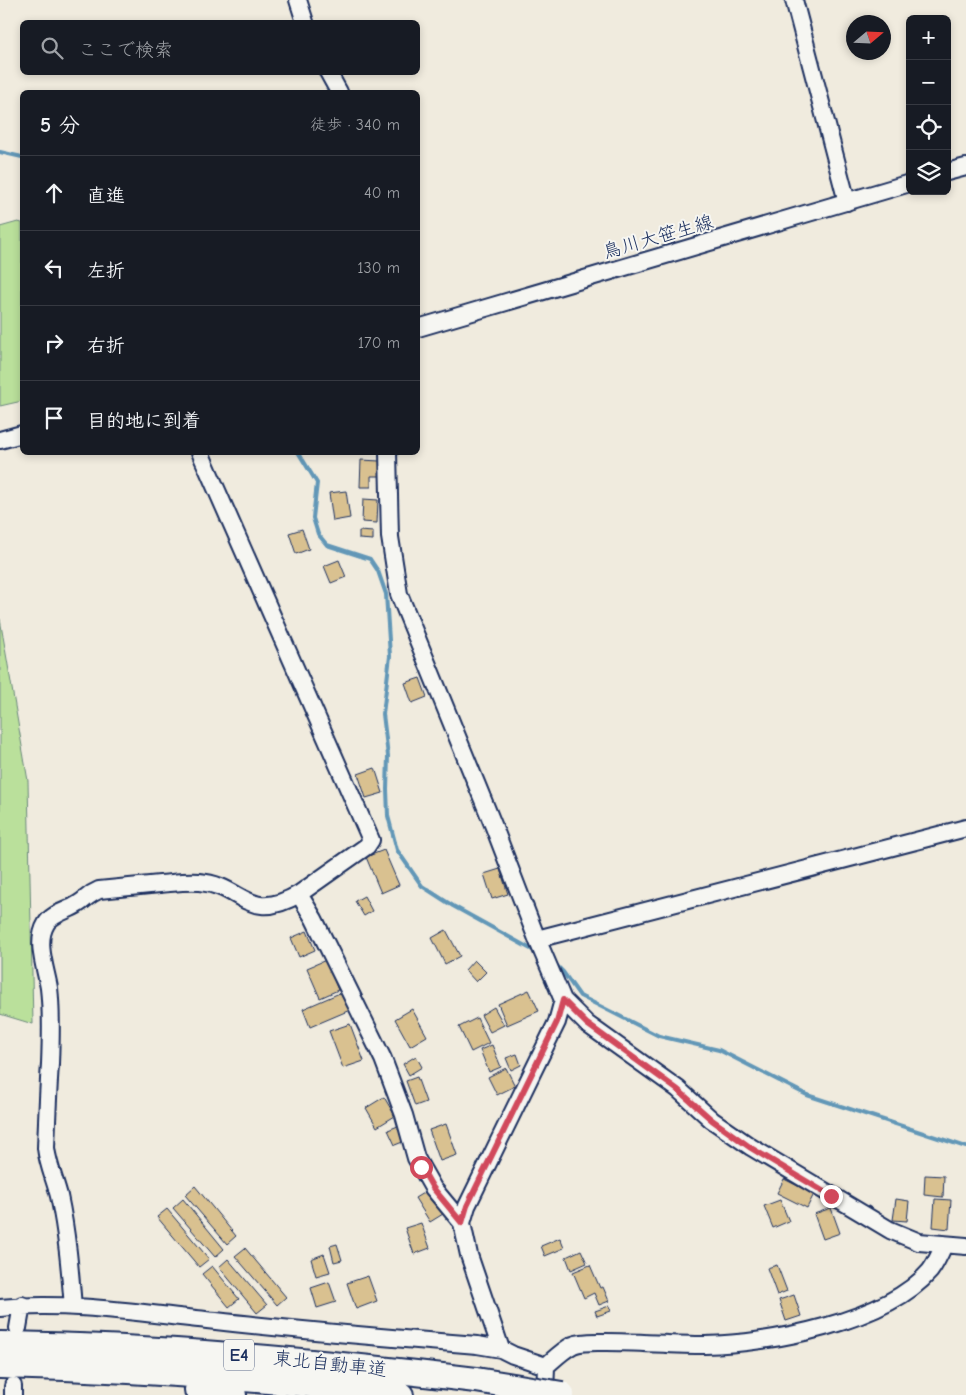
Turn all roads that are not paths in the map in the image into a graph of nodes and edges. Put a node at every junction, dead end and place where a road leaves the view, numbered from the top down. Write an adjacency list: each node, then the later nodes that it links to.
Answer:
1 (298, 0): 3 (street)
2 (794, 0): 9 (street)
3 (304, 20)
4 (330, 75): 5 (street)
5 (338, 90)
6 (966, 167): 7 (street)
7 (951, 171)
8 (906, 184): 9 (street, 鳥川大笹生線)
9 (847, 202): 10 (street, 鳥川大笹生線)
10 (420, 327)
11 (20, 432): 12 (street)
12 (0, 440)
13 (201, 455): 16 (street)
14 (388, 455): 17 (street)
15 (966, 828): 17 (street)
16 (299, 894): 19 (street); 23 (street)
17 (541, 949): 18 (street)
18 (563, 1000): 19 (street); 20 (street)
19 (462, 1223): 27 (street)
20 (944, 1244): 21 (street); 29 (street)
21 (966, 1246)
22 (22, 1306): 23 (street); 24 (street); 25 (street)
23 (73, 1307): 27 (street)
24 (0, 1308)
25 (18, 1328)
26 (0, 1344): 33 (highway, 東北自動車道 / E4, bridge)
27 (502, 1349): 29 (street)
28 (0, 1366): 30 (highway, 東北自動車道 / E4)
29 (546, 1366): 33 (street)
30 (47, 1367): 31 (highway); 32 (highway, 東北自動車道 / E4)
31 (234, 1395)
32 (401, 1395)
33 (558, 1395)

